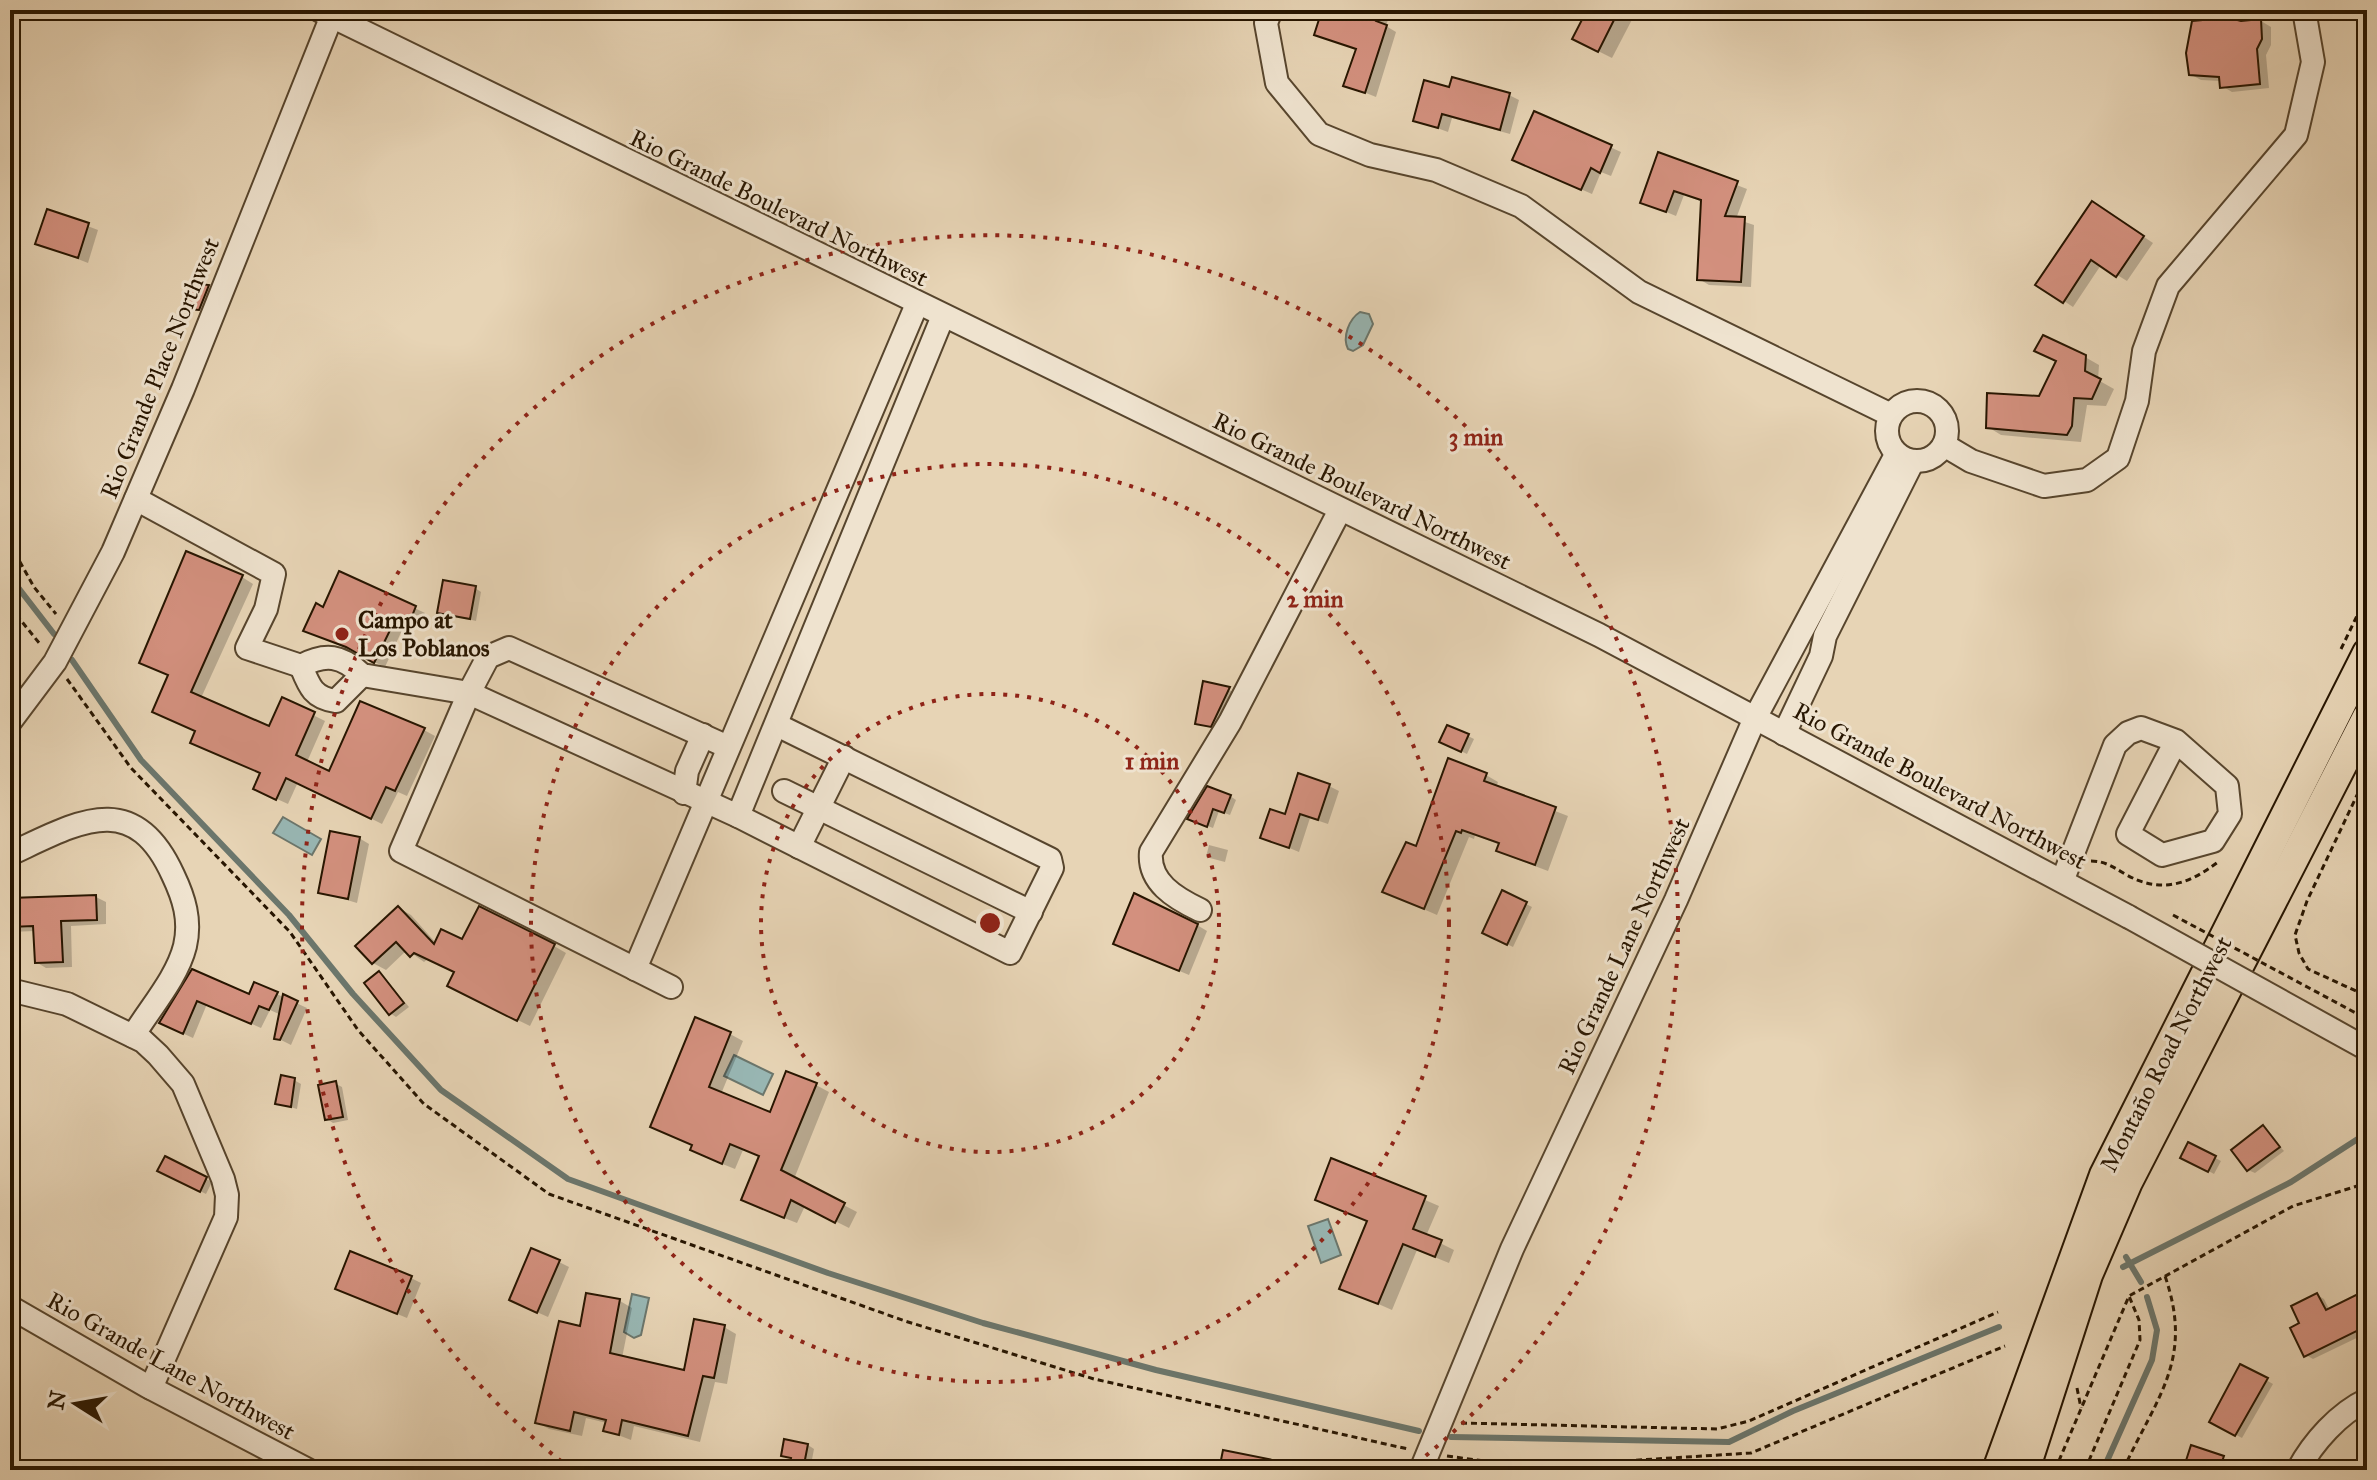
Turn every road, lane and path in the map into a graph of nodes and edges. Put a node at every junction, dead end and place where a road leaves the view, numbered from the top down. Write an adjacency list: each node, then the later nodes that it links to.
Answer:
1 (1271, 10): 6 (street)
2 (2304, 10): 7 (street)
3 (325, 14): 4 (street, Rio Grande Boulevard Northwest); 9 (street, Rio Grande Place Northwest)
4 (917, 304): 5 (street, Rio Grande Boulevard Northwest); 28 (street)
5 (943, 316): 10 (street, Rio Grande Boulevard Northwest); 24 (street)
6 (1891, 415): 7 (street); 8 (street)
7 (1944, 445): 8 (street)
8 (1904, 458): 12 (street, Rio Grande Lane Northwest)
9 (136, 499): 15 (street, Rio Grande Place Northwest); 18 (street)
10 (1340, 510): 22 (street, Rio Grande Boulevard Northwest); 41 (street)
11 (10, 544): 15 (path)
12 (1852, 560): 22 (street, Rio Grande Lane Northwest); 25 (street, Rio Grande Lane Northwest)
13 (2367, 595): 16 (path)
14 (10, 607): 17 (path)
15 (71, 632): 17 (street, Rio Grande Place Northwest)
16 (2354, 651): 62 (main road, Montaño Road Northwest)
17 (55, 662): 23 (street, Rio Grande Place Northwest); 60 (path)
18 (301, 666): 19 (street); 19 (street)
19 (362, 675): 20 (street)
20 (469, 693): 26 (street); 32 (street); 44 (street)
21 (2367, 717): 63 (main road, Montaño Road Northwest)
22 (1755, 718): 25 (street, Rio Grande Boulevard Northwest); 59 (street, Rio Grande Lane Northwest)
23 (10, 722)
24 (777, 725): 29 (street); 35 (street)
25 (1784, 734): 40 (street, Rio Grande Boulevard Northwest)
26 (703, 735): 28 (street); 32 (street)
27 (2176, 741): 27 (street); 40 (street)
28 (728, 747): 33 (street)
29 (844, 757): 34 (street); 42 (street)
30 (2367, 774): 47 (path)
31 (784, 791): 34 (street)
32 (684, 793): 33 (street)
33 (706, 803): 35 (street); 44 (street)
34 (818, 808): 36 (street); 42 (street)
35 (738, 816): 36 (street)
36 (799, 847): 42 (street)
37 (10, 854): 49 (street)
38 (2223, 858): 39 (path)
39 (2084, 861)
40 (2063, 879): 50 (street, Rio Grande Boulevard Northwest, bridge)
41 (1200, 910)
42 (1031, 912)
43 (2171, 915): 48 (path, bridge)
44 (635, 969): 45 (street)
45 (671, 987)
46 (10, 990): 49 (street)
47 (2367, 996)
48 (2367, 1019)
49 (133, 1036): 57 (street)
50 (2367, 1049)
51 (2367, 1183): 52 (path)
52 (2165, 1276): 53 (path); 66 (path)
53 (2129, 1296): 64 (path); 65 (path)
54 (10, 1307): 57 (street, Rio Grande Lane Northwest)
55 (1998, 1312): 59 (path)
56 (2005, 1346): 60 (path)
57 (151, 1388): 61 (street, Rio Grande Lane Northwest)
58 (2367, 1400): 67 (street)
59 (1441, 1422): 60 (street, Rio Grande Lane Northwest)
60 (1425, 1462)
61 (308, 1470)
62 (1997, 1470)
63 (2025, 1470)
64 (2055, 1470)
65 (2085, 1470)
66 (2123, 1470)
67 (2298, 1470)

